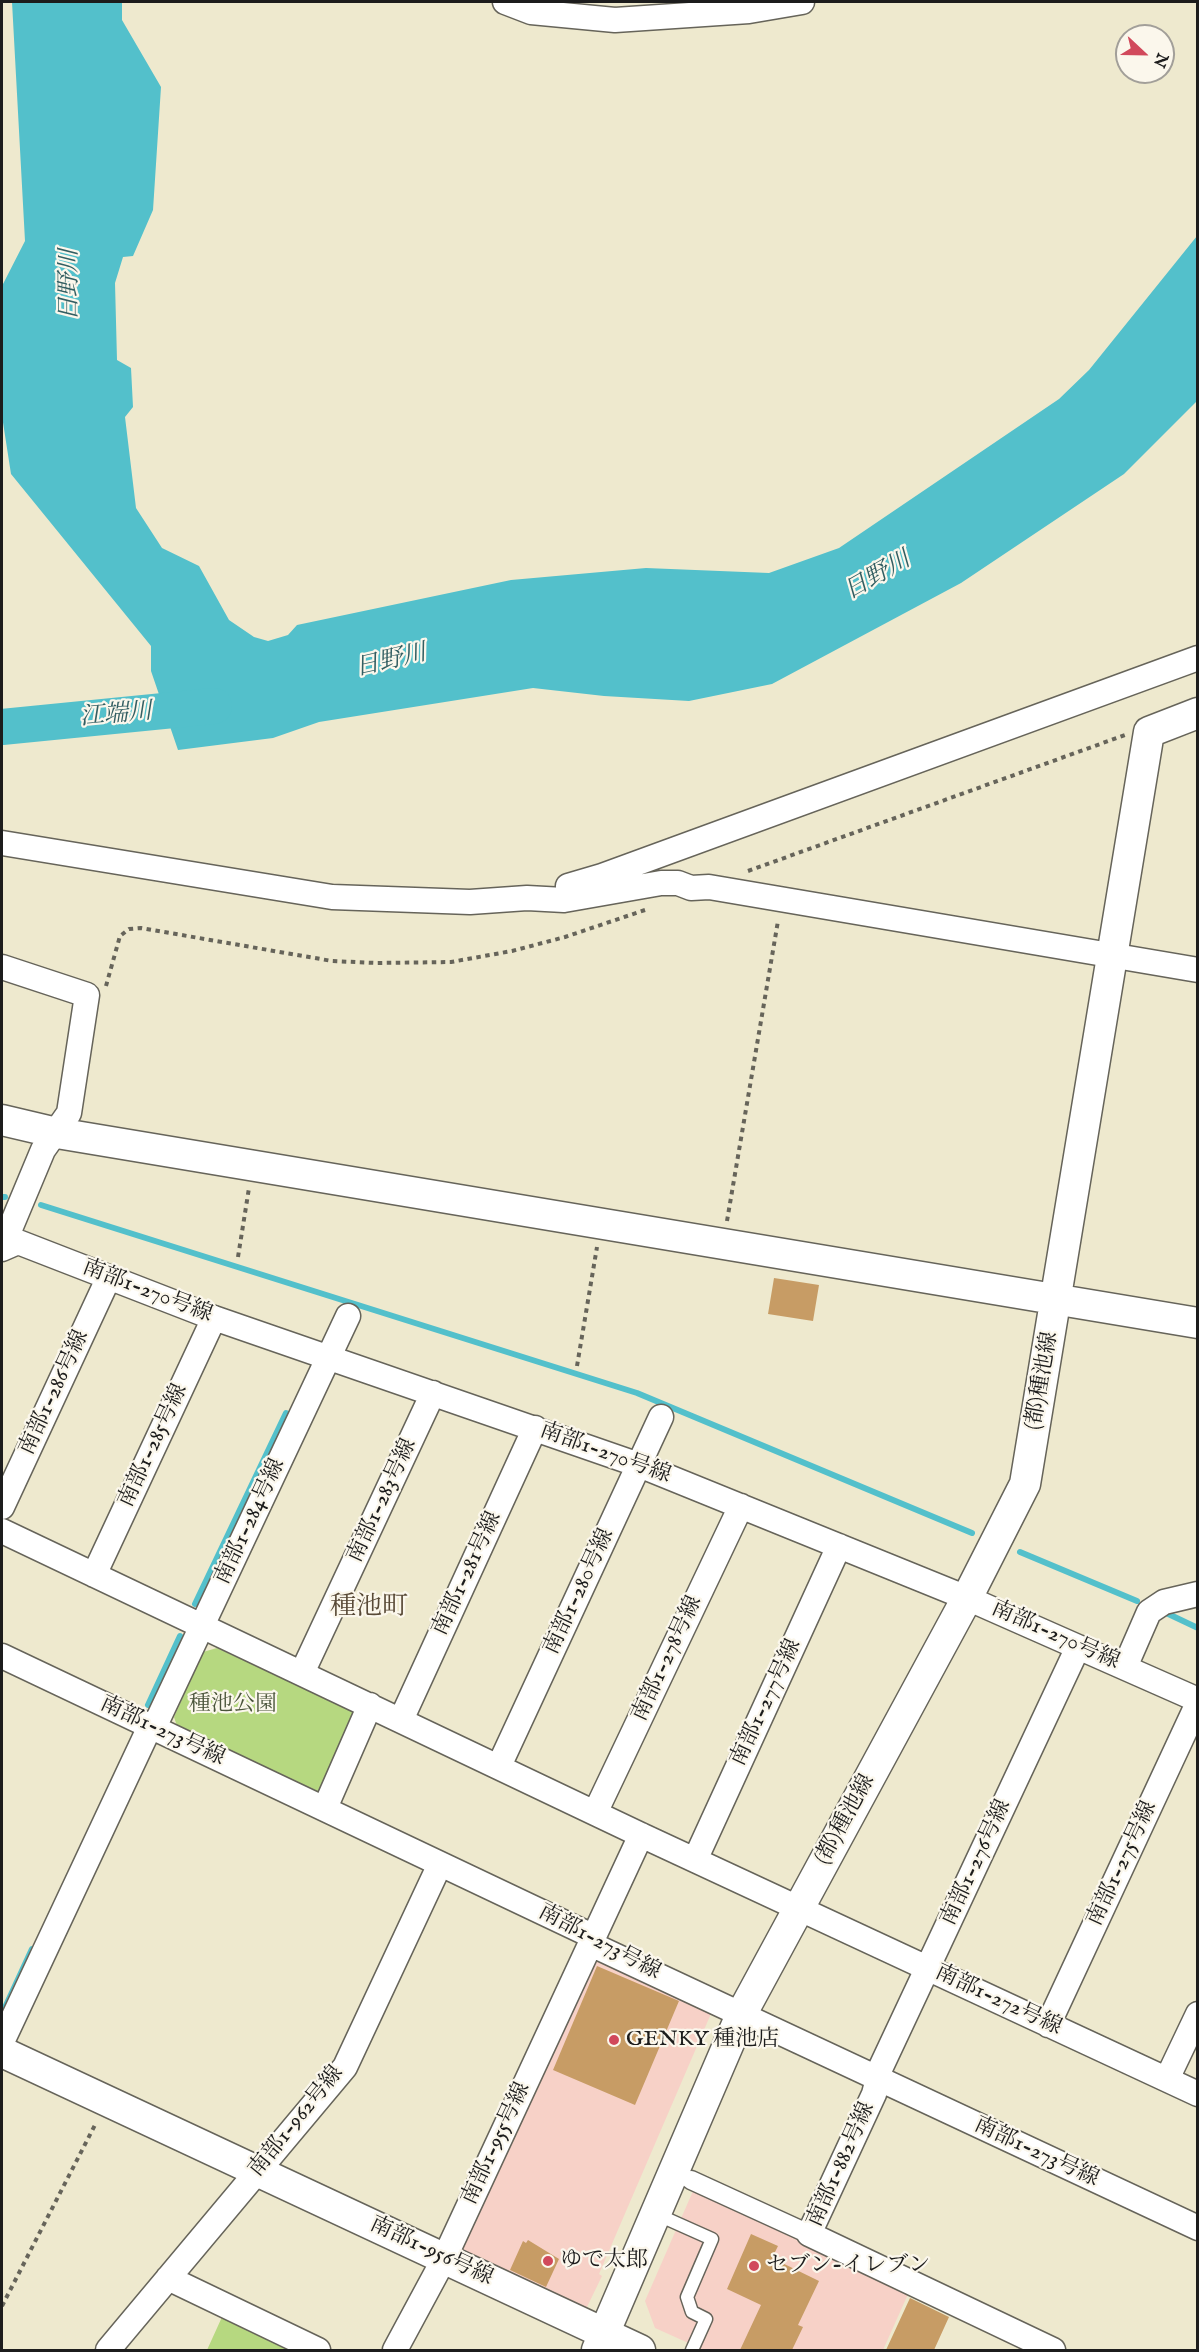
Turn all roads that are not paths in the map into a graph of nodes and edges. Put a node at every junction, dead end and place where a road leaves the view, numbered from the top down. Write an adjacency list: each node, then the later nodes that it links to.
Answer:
1 (504, 2): 2 (street)
2 (802, 2)
3 (1197, 658): 6 (street)
4 (1197, 713): 7 (street, (都)種池線)
5 (2, 843): 6 (street)
6 (528, 898): 7 (street)
7 (1112, 956): 9 (street); 14 (street, (都)種池線)
8 (2, 967): 11 (street)
9 (1197, 969)
10 (2, 1120): 11 (street)
11 (57, 1133): 12 (street); 14 (street)
12 (2, 1249): 13 (street, 南部1-270号線)
13 (108, 1279): 16 (street, 南部1-270号線); 24 (street, 南部1-286号線)
14 (1056, 1300): 17 (street); 29 (street, (都)種池線)
15 (348, 1316): 18 (street, 南部1-284号線)
16 (214, 1318): 18 (street, 南部1-270号線); 27 (street, 南部1-285号線)
17 (1197, 1323)
18 (329, 1357): 19 (street, 南部1-270号線); 30 (street, 南部1-284号線)
19 (433, 1393): 21 (street, 南部1-270号線); 34 (street, 南部1-283号線)
20 (661, 1417): 22 (street, 南部1-280号線)
21 (535, 1428): 22 (street, 南部1-270号線); 37 (street, 南部1-281号線)
22 (639, 1465): 23 (street, 南部1-270号線); 39 (street, 南部1-280号線)
23 (741, 1506): 26 (street, 南部1-270号線); 41 (street, 南部1-278号線)
24 (2, 1507)
25 (2, 1531): 27 (street, 南部1-272号線)
26 (839, 1546): 29 (street, 南部1-270号線); 43 (street, 南部1-277号線)
27 (94, 1575): 30 (street, 南部1-272号線)
28 (1197, 1593): 33 (street)
29 (967, 1598): 31 (street, 南部1-270号線); 45 (street, (都)種池線)
30 (202, 1626): 34 (street, 南部1-272号線); 38 (street, 南部1-284号線)
31 (1078, 1647): 33 (street, 南部1-270号線); 47 (street, 南部1-276号線)
32 (2, 1656): 38 (street, 南部1-273号線)
33 (1125, 1667): 35 (street, 南部1-270号線)
34 (302, 1674): 36 (street, 南部1-272号線)
35 (1197, 1701): 50 (street, 南部1-275号線)
36 (370, 1705): 37 (street, 南部1-272号線); 40 (street)
37 (401, 1720): 39 (street, 南部1-272号線)
38 (152, 1727): 40 (street, 南部1-273号線); 51 (street, 南部1-284号線)
39 (499, 1766): 41 (street, 南部1-272号線)
40 (325, 1808): 44 (street, 南部1-273号線)
41 (595, 1813): 42 (street, 南部1-272号線)
42 (641, 1835): 43 (street, 南部1-272号線); 46 (street, 南部1-955号線)
43 (695, 1860): 45 (street, 南部1-272号線)
44 (440, 1864): 46 (street, 南部1-273号線); 56 (street, 南部1-962号線)
45 (798, 1908): 47 (street, 南部1-272号線); 49 (street, (都)種池線)
46 (593, 1937): 49 (street, 南部1-273号線); 61 (street, 南部1-955号線)
47 (927, 1969): 50 (street, 南部1-272号線); 53 (street, 南部1-276号線)
48 (1197, 2014): 54 (street)
49 (741, 2015): 53 (street, 南部1-273号線); 58 (street, (都)種池線)
50 (1048, 2025): 54 (street, 南部1-272号線)
51 (2, 2042)
52 (2, 2052): 56 (street, 南部1-956号線)
53 (878, 2079): 59 (street, 南部1-273号線); 60 (street, 南部1-882号線)
54 (1167, 2079): 55 (street, 南部1-272号線)
55 (1197, 2094)
56 (258, 2170): 61 (street, 南部1-956号線); 62 (street, 南部1-962号線)
57 (691, 2180): 60 (street)
58 (656, 2214): 63 (street, (都)種池線); 68 (lane)
59 (1197, 2228)
60 (808, 2234): 69 (street, 南部1-882号線)
61 (444, 2259): 63 (street, 南部1-956号線); 66 (street, 南部1-955号線)
62 (168, 2278): 64 (street, 南部1-962号線); 65 (street)
63 (601, 2342): 67 (street, 南部1-956号線)
64 (108, 2350)
65 (318, 2350)
66 (395, 2350)
67 (640, 2350)
68 (692, 2350)
69 (1053, 2350)

